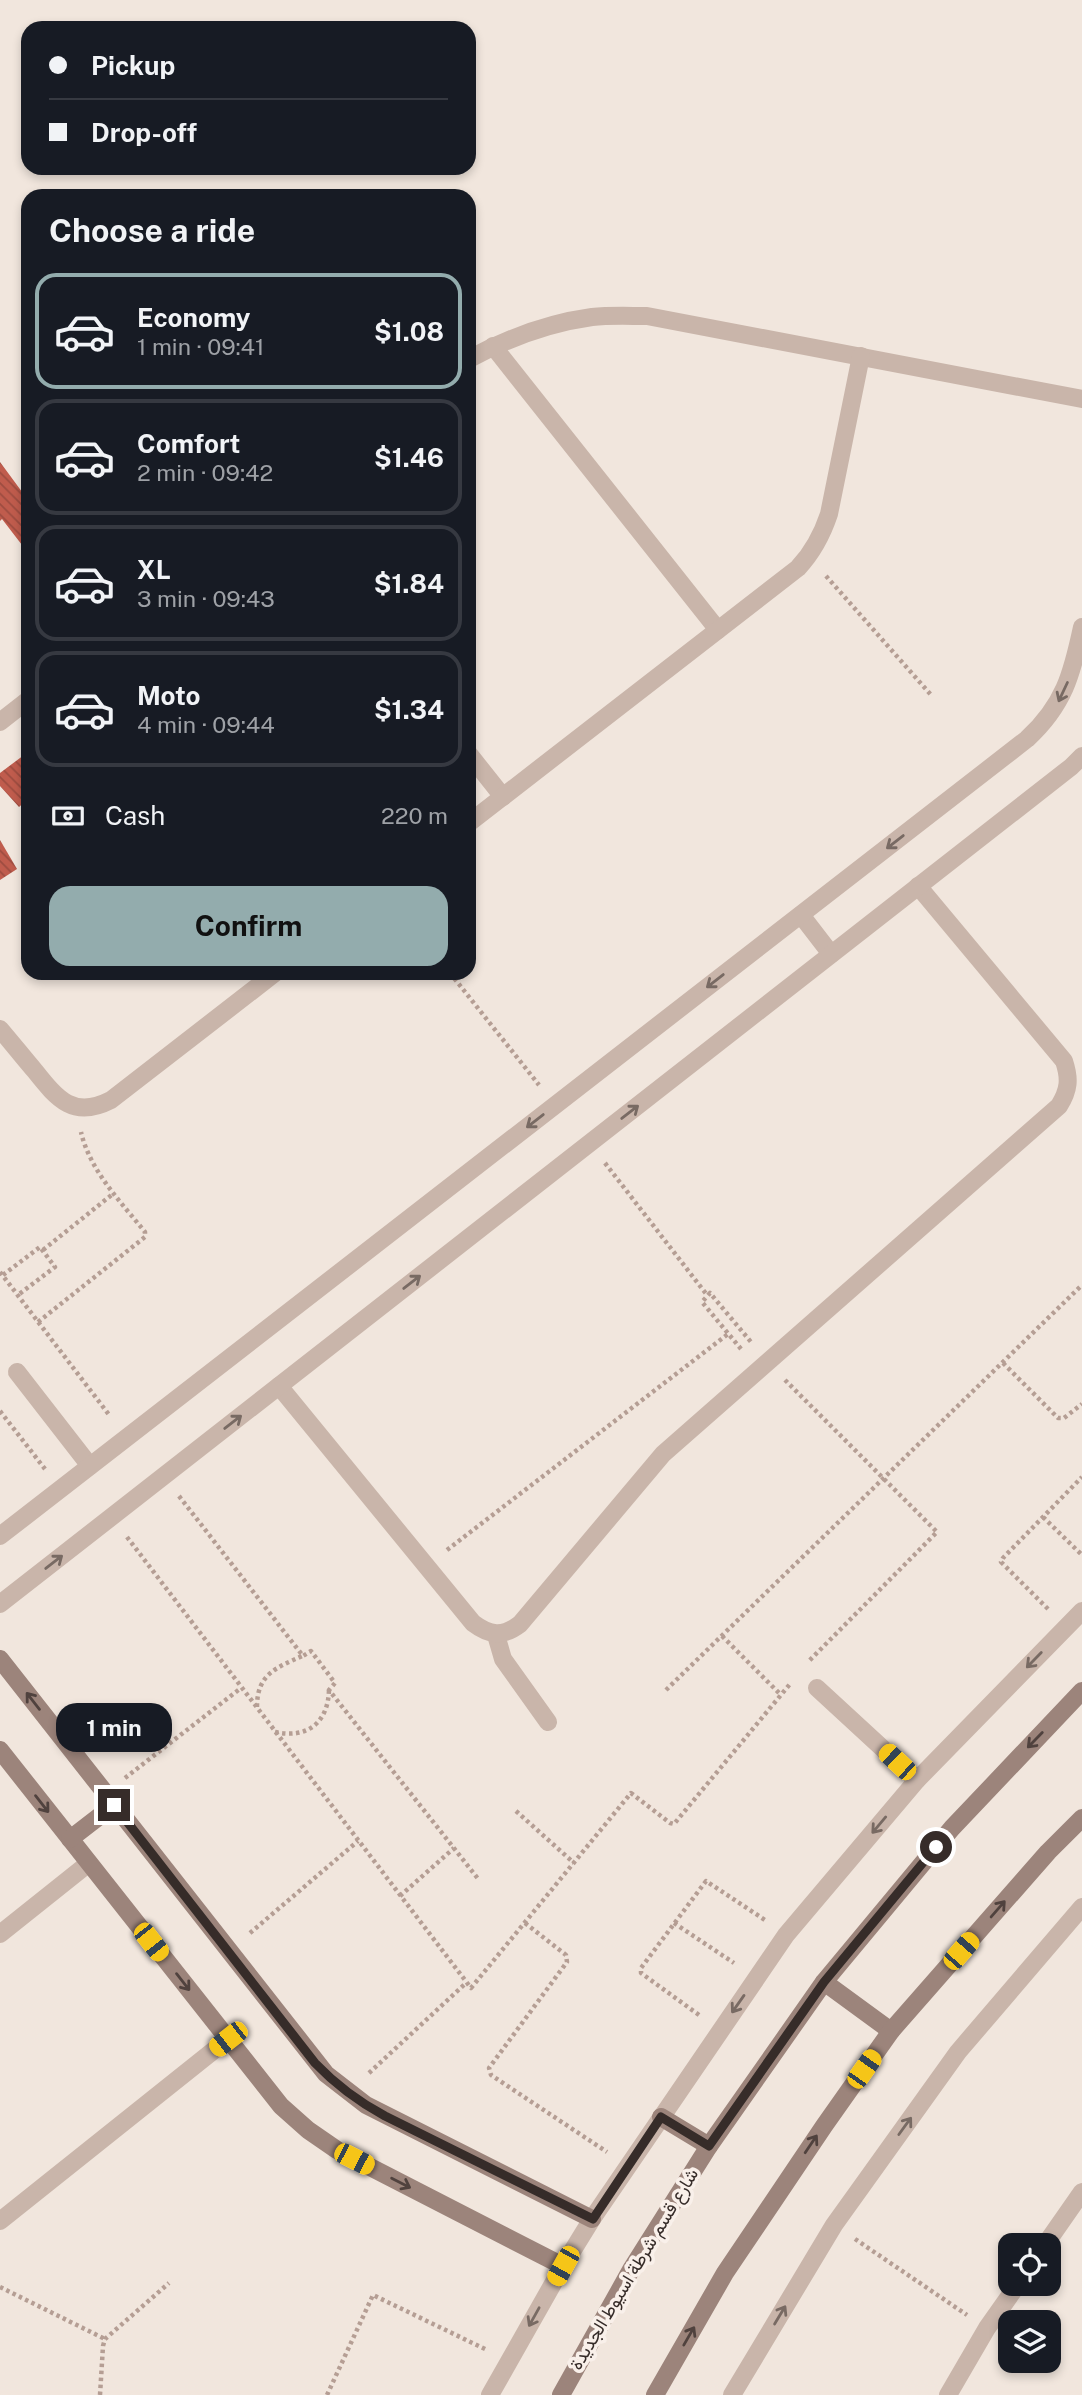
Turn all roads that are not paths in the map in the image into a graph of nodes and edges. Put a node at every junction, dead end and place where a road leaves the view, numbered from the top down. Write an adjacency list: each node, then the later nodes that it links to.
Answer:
1 (493, 346): 2 (street); 3 (street); 6 (street)
2 (476, 355)
3 (861, 356): 4 (street); 6 (street)
4 (1082, 399)
5 (1082, 627): 14 (street, one-way to 14)
6 (718, 629): 11 (street)
7 (21, 706): 8 (street)
8 (0, 722)
9 (1082, 756): 13 (street)
10 (476, 763): 11 (street)
11 (503, 797): 12 (street)
12 (476, 818)
13 (918, 887): 15 (street); 24 (street)
14 (801, 915): 15 (street); 20 (street, one-way to 20)
15 (831, 954): 19 (street, one-way to 15)
16 (266, 980): 17 (street)
17 (0, 1029)
18 (17, 1372): 20 (street)
19 (279, 1386): 22 (street, one-way to 19); 24 (street)
20 (90, 1466): 21 (street)
21 (0, 1536)
22 (0, 1604)
23 (1082, 1611): 30 (street, one-way to 30)
24 (496, 1635): 28 (street)
25 (0, 1659): 31 (main road, one-way to 25)
26 (817, 1688): 30 (street)
27 (1082, 1691): 37 (main road, شارع قسم شرطة اسيوط الجديدة, one-way to 37)
28 (548, 1722)
29 (0, 1750): 33 (main road, one-way to 33)
30 (917, 1780): 40 (street, one-way to 40)
31 (109, 1799): 33 (main road); 43 (main road)
32 (1082, 1818): 38 (main road, one-way to 32)
33 (70, 1839): 34 (main road)
34 (89, 1863): 36 (street); 39 (main road, one-way to 39)
35 (1082, 1907): 51 (street, one-way to 35)
36 (0, 1934)
37 (824, 1982): 38 (main road); 41 (main road, شارع قسم شرطة اسيوط الجديدة)
38 (891, 2031): 50 (main road, one-way to 38)
39 (228, 2039): 44 (street); 46 (main road, one-way to 46)
40 (661, 2117): 41 (main road); 43 (street)
41 (709, 2146): 49 (main road, شارع قسم شرطة اسيوط الجديدة)
42 (1082, 2192): 45 (street)
43 (593, 2219): 46 (street)
44 (0, 2221)
45 (1053, 2233)
46 (563, 2266): 48 (street, one-way to 48)
47 (1009, 2296): 52 (street)
48 (490, 2395)
49 (561, 2395)
50 (655, 2395)
51 (732, 2395)
52 (948, 2395)

